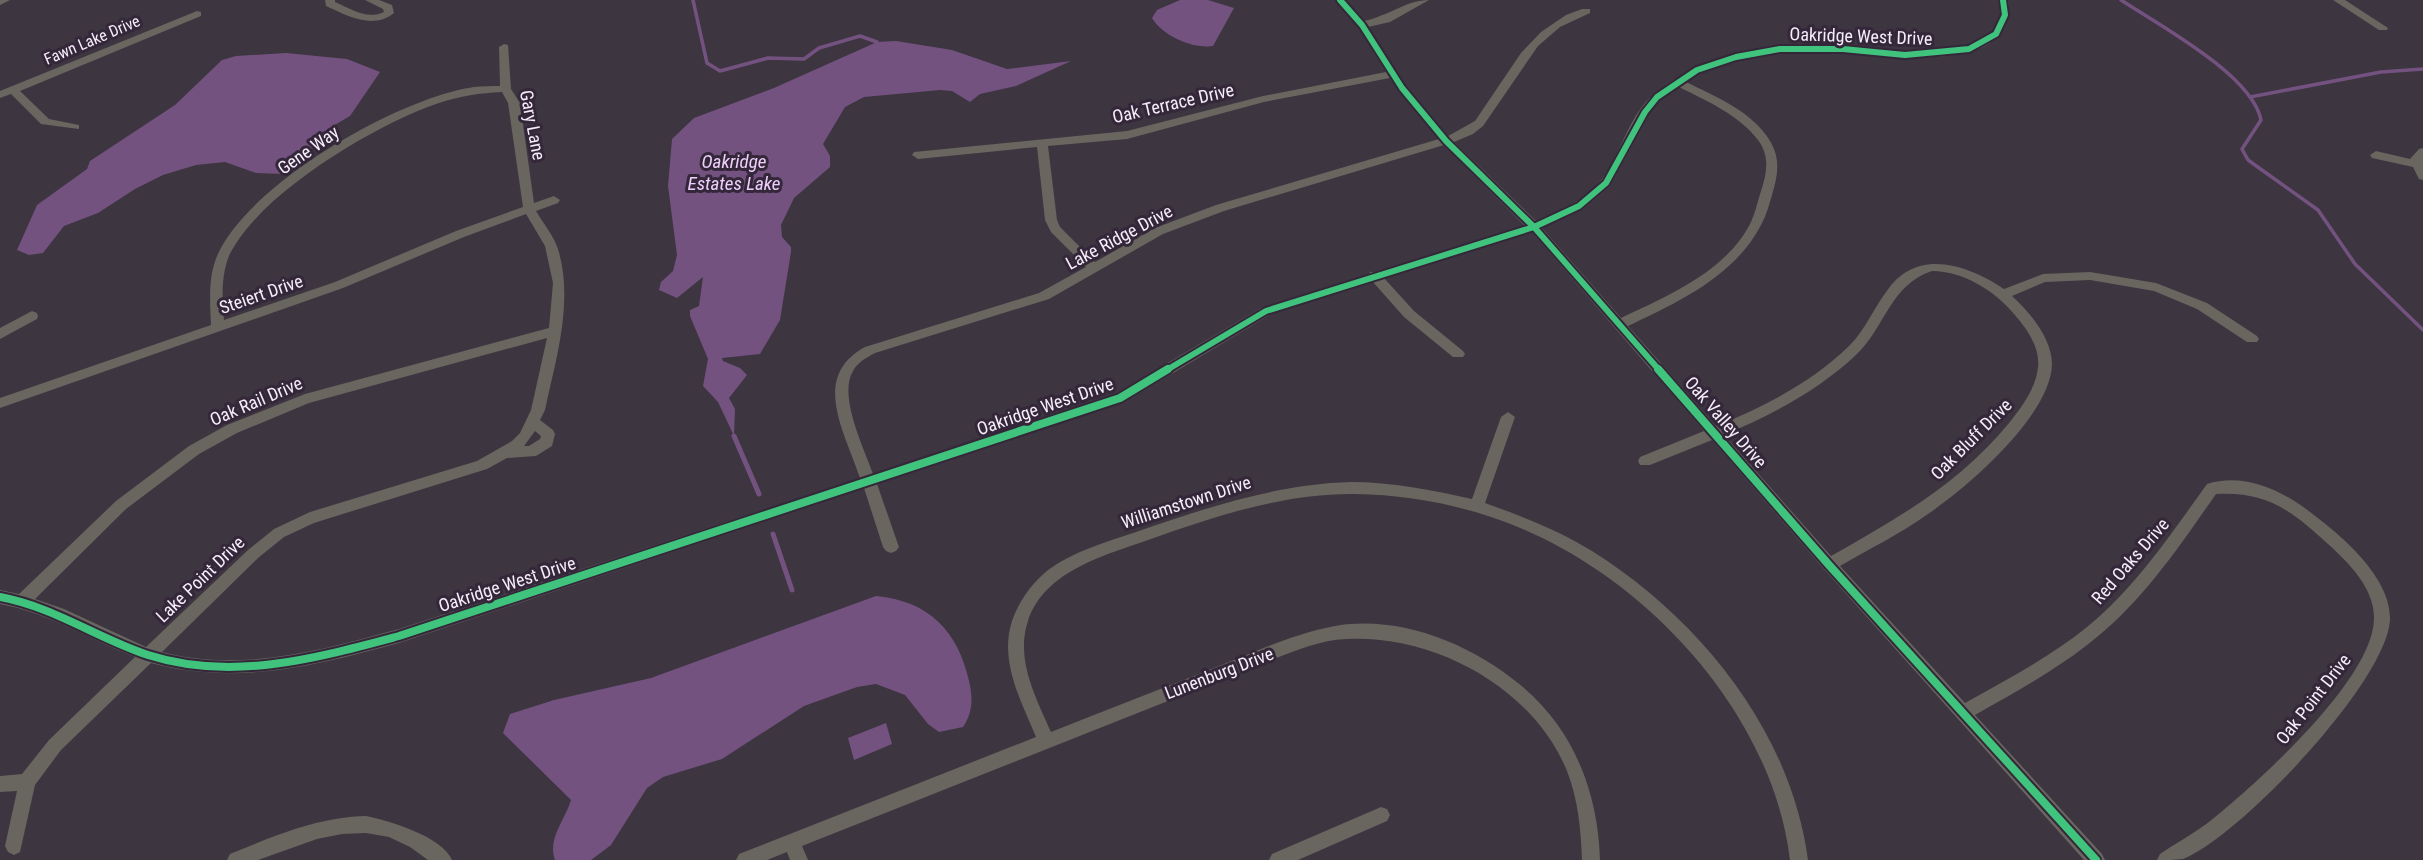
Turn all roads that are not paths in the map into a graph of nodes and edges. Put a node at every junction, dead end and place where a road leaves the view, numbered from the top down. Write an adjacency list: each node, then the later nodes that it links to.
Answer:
1 (5, 0): 8 (street)
2 (330, 0): 3 (street)
3 (370, 0)
4 (1340, 0): 11 (street, Oak Valley Drive)
5 (1424, 0): 11 (street)
6 (2003, 0): 15 (street, Oakridge West Drive)
7 (2338, 0): 12 (street)
8 (0, 2)
9 (1586, 11): 20 (street, Lake Ridge Drive)
10 (197, 14): 17 (street, Fawn Lake Drive)
11 (1362, 25): 14 (street, Oak Valley Drive)
12 (2383, 28)
13 (504, 47): 16 (street, Gary Lane)
14 (1392, 74): 20 (street, Oak Valley Drive); 21 (street, Oak Terrace Drive)
15 (1678, 82): 29 (street, Oakridge West Drive); 34 (street)
16 (506, 89): 28 (street, Gary Lane); 35 (street, Gene Way)
17 (13, 90): 18 (street, Fawn Lake Drive); 19 (street)
18 (0, 95)
19 (75, 127)
20 (1446, 141): 29 (street, Oak Valley Drive); 30 (street, Lake Ridge Drive)
21 (1042, 143): 23 (street, Oak Terrace Drive); 30 (street)
22 (2423, 152): 25 (street)
23 (918, 155)
24 (2376, 155): 25 (street)
25 (2417, 164): 26 (street)
26 (2423, 176)
27 (554, 200): 28 (street, Steiert Drive)
28 (529, 209): 35 (street, Steiert Drive); 36 (street, Lake Point Drive)
29 (1534, 227): 31 (street, Oakridge West Drive); 34 (street, Oak Valley Drive)
30 (1094, 268): 46 (street, Lake Ridge Drive)
31 (1374, 275): 39 (street); 46 (street, Oakridge West Drive)
32 (2004, 294): 38 (street); 43 (street); 50 (street, Oak Bluff Drive)
33 (32, 316): 37 (street)
34 (1620, 324): 43 (street, Oak Valley Drive)
35 (218, 328): 40 (street, Steiert Drive)
36 (555, 331): 42 (street, Lake Point Drive); 52 (street, Oak Rail Drive)
37 (0, 334)
38 (2252, 339)
39 (1458, 354)
40 (0, 403)
41 (1508, 417): 47 (street)
42 (533, 422): 44 (street, Lake Point Drive); 44 (street, Lake Point Drive)
43 (1714, 433): 45 (street); 50 (street, Oak Valley Drive)
44 (506, 452): 53 (street, Lake Point Drive)
45 (1646, 461)
46 (870, 481): 49 (street, Lake Ridge Drive); 53 (street, Oakridge West Drive)
47 (1476, 506): 55 (street, Williamstown Drive); 67 (street, Williamstown Drive)
48 (2320, 527): 54 (street, Red Oaks Drive); 69 (street, Oak Point Drive)
49 (891, 547)
50 (1829, 565): 54 (street, Oak Valley Drive)
51 (0, 597): 52 (street, Oakridge West Drive)
52 (23, 600): 53 (street, Oakridge West Drive)
53 (149, 655): 56 (street, Lake Point Drive)
54 (1965, 712): 68 (street, Oak Valley Drive)
55 (1046, 740): 59 (street, Lunenburg Drive); 66 (street, Lunenburg Drive)
56 (27, 782): 57 (street); 60 (street, Lake Point Drive)
57 (0, 784)
58 (1381, 815): 65 (street)
59 (792, 842): 63 (street, Lunenburg Drive); 64 (street)
60 (14, 846)
61 (236, 860): 62 (street)
62 (443, 860)
63 (746, 860)
64 (799, 860)
65 (1278, 860)
66 (1591, 860)
67 (1799, 860)
68 (2096, 860)
69 (2166, 860)

